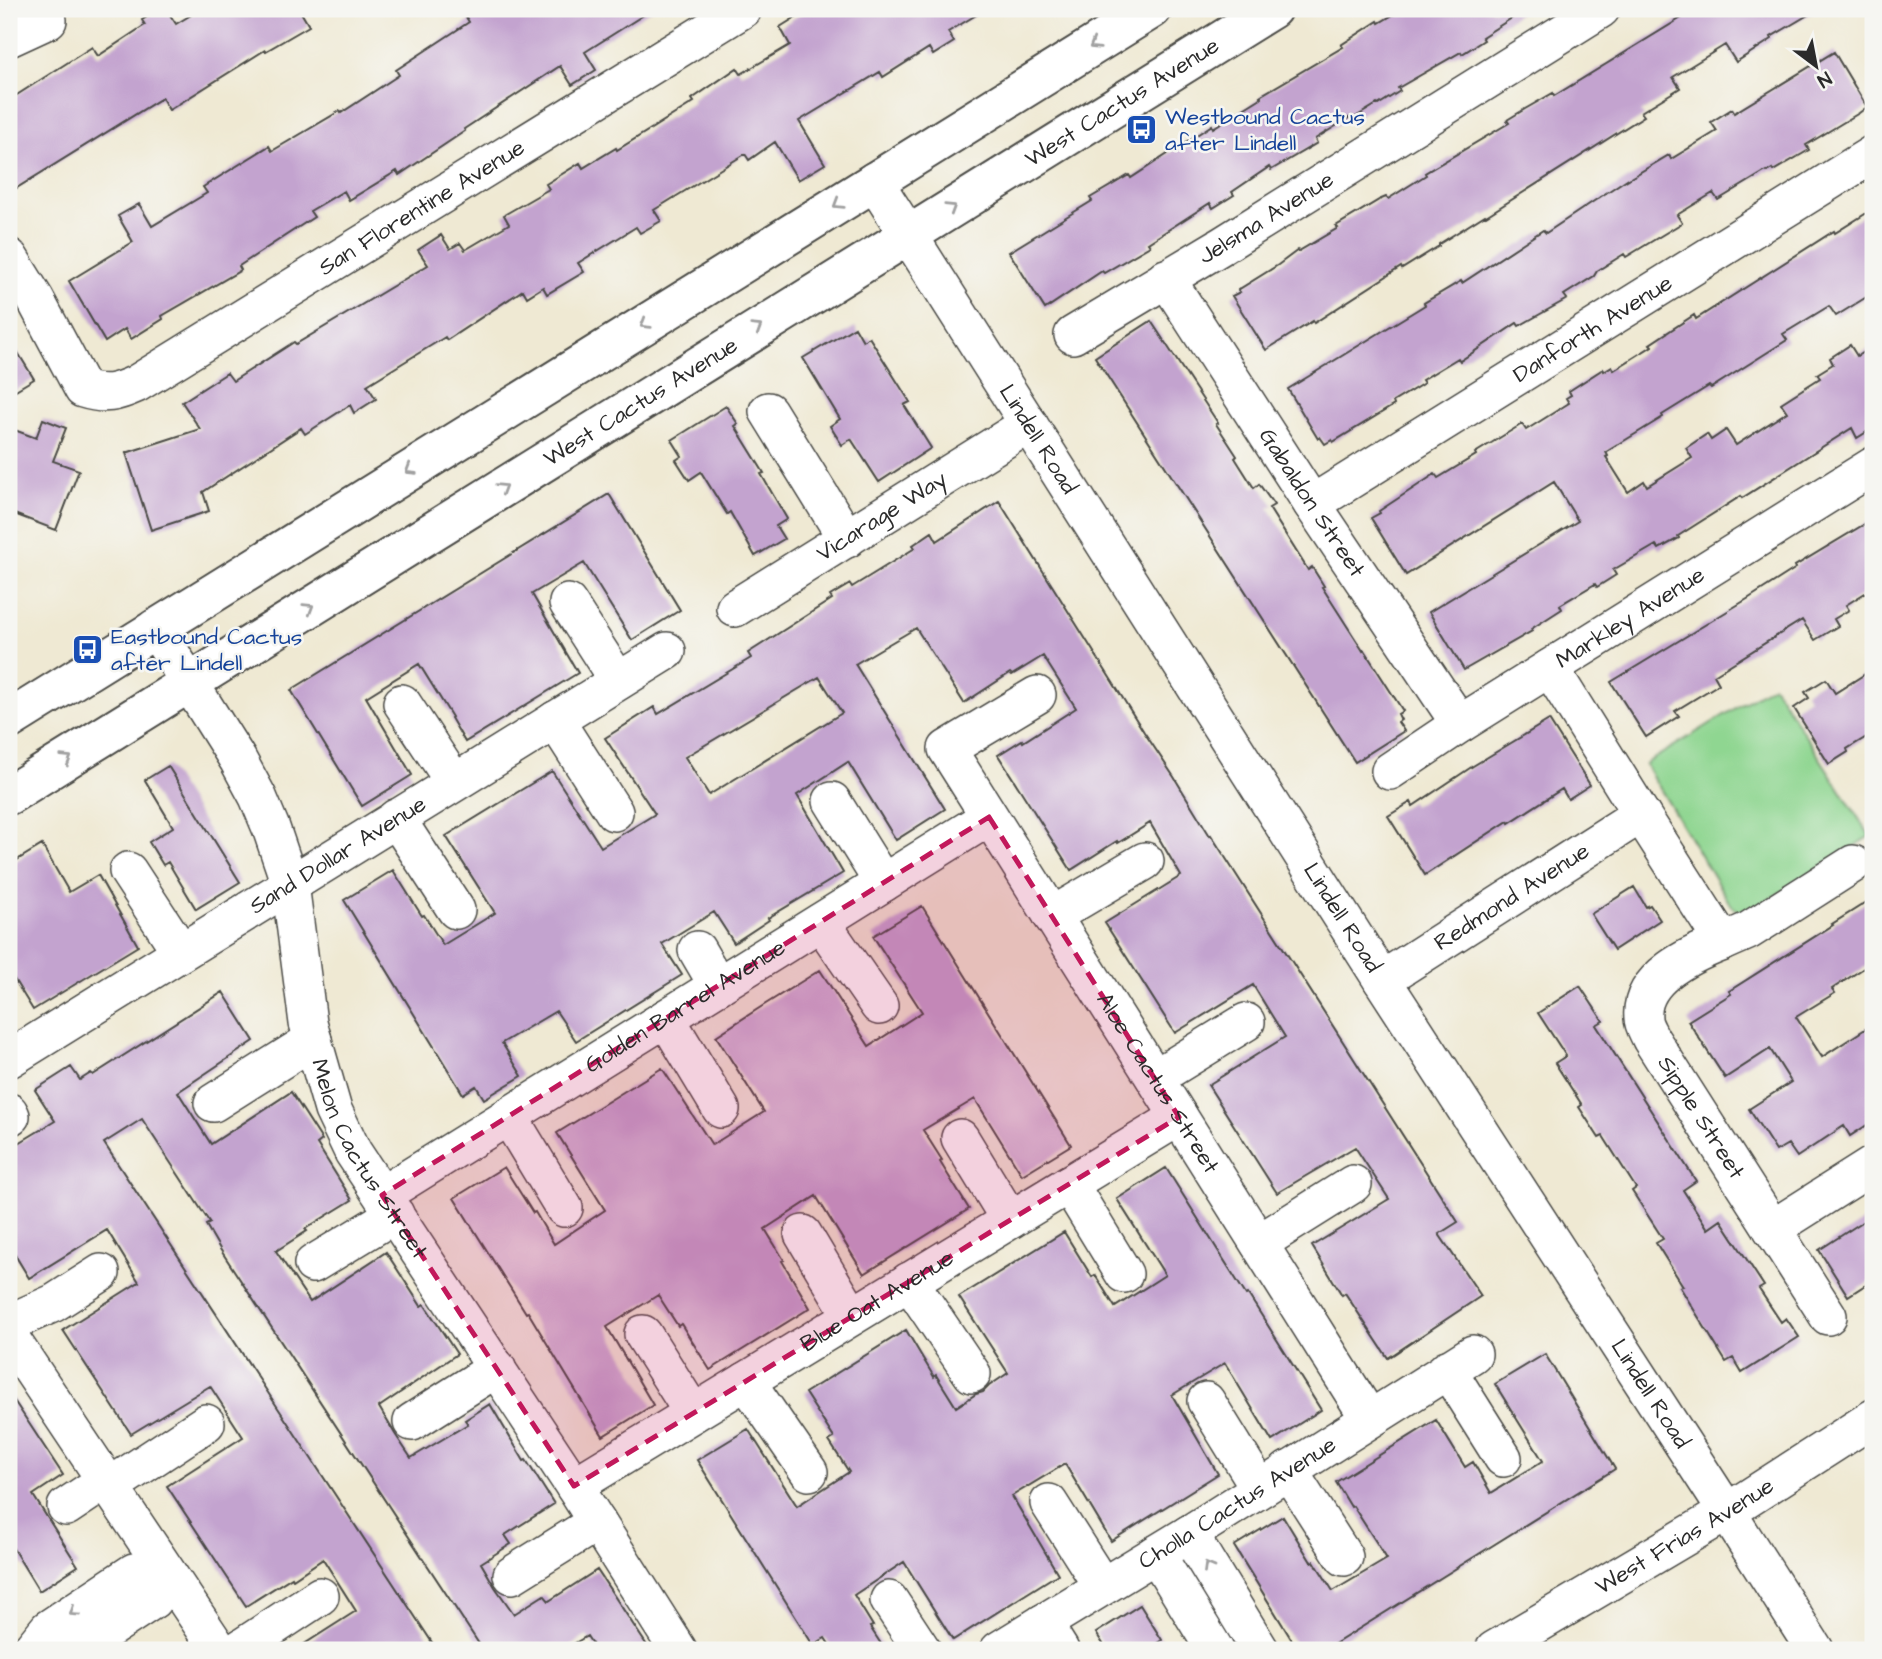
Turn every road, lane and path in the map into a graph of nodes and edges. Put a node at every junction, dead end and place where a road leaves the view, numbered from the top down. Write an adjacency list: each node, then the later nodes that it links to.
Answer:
1 (743, 9): 10 (street, San Florentine Avenue)
2 (1152, 9): 8 (main road, one-way to 8)
3 (1272, 9): 9 (main road, West Cactus Avenue, one-way to 3)
4 (1601, 9): 11 (street, Jelsma Avenue)
5 (47, 20): 6 (street)
6 (9, 38)
7 (1873, 154): 16 (street, Danforth Avenue)
8 (874, 181): 9 (street, Lindell Road); 20 (main road, one-way to 20)
9 (908, 234): 14 (street, Lindell Road); 24 (main road, West Cactus Avenue, one-way to 9)
10 (9, 257)
11 (1166, 278): 12 (street, Jelsma Avenue); 16 (street, Gabaldon Street)
12 (1073, 335)
13 (768, 411): 17 (street)
14 (1029, 424): 17 (street, Vicarage Way); 49 (street, Lindell Road)
15 (1873, 467): 22 (street, Markley Avenue)
16 (1312, 504): 29 (street, Gabaldon Street)
17 (847, 539): 19 (street, Vicarage Way)
18 (568, 603): 23 (street)
19 (735, 608)
20 (155, 628): 24 (street, Melon Cactus Street); 27 (main road)
21 (667, 651): 23 (street, Sand Dollar Avenue)
22 (1550, 668): 29 (street, Markley Avenue); 35 (street)
23 (618, 681): 28 (street, Sand Dollar Avenue)
24 (189, 683): 32 (main road, West Cactus Avenue, one-way to 24); 42 (street, Melon Cactus Street)
25 (1037, 695): 36 (street, Aloe Cactus Street)
26 (402, 704): 31 (street)
27 (9, 720)
28 (555, 720): 31 (street, Sand Dollar Avenue); 34 (street)
29 (1460, 724): 30 (street, Markley Avenue)
30 (1390, 771)
31 (454, 782): 37 (street, Sand Dollar Avenue)
32 (9, 795)
33 (832, 801): 41 (street)
34 (614, 812)
35 (1640, 814): 46 (street); 49 (street, Redmond Avenue)
36 (989, 817): 41 (street, Golden Barrel Avenue); 44 (street, Aloe Cactus Street)
37 (396, 818): 42 (street, Sand Dollar Avenue); 43 (street)
38 (1145, 861): 44 (street)
39 (1853, 864): 46 (street, Sipple Street)
40 (128, 871): 48 (street)
41 (883, 883): 45 (street, Golden Barrel Avenue)
42 (290, 884): 48 (street, Sand Dollar Avenue); 54 (street, Melon Cactus Street)
43 (456, 910)
44 (1052, 916): 56 (street, Aloe Cactus Street)
45 (821, 922): 50 (street, Golden Barrel Avenue); 51 (street)
46 (1723, 942): 68 (street, Sipple Street)
47 (697, 950): 50 (street)
48 (181, 952): 55 (street, Sand Dollar Avenue)
49 (1382, 979): 96 (street, Lindell Road)
50 (718, 986): 52 (street, Golden Barrel Avenue)
51 (879, 1006)
52 (666, 1018): 58 (street); 59 (street, Golden Barrel Avenue)
53 (1246, 1022): 56 (street)
54 (313, 1041): 57 (street); 65 (street, Melon Cactus Street)
55 (13, 1048)
56 (1155, 1078): 60 (street, Aloe Cactus Street)
57 (213, 1103)
58 (721, 1109)
59 (509, 1116): 65 (street, Golden Barrel Avenue); 66 (street)
60 (1179, 1117): 63 (street, Blue Oat Avenue); 70 (street, Aloe Cactus Street)
61 (960, 1138): 67 (street)
62 (1873, 1165): 68 (street)
63 (1069, 1184): 67 (street, Blue Oat Avenue); 73 (street)
64 (1353, 1184): 70 (street)
65 (388, 1205): 71 (street, Golden Barrel Avenue); 80 (street, Melon Cactus Street)
66 (564, 1209)
67 (1010, 1220): 74 (street, Blue Oat Avenue)
68 (1772, 1228): 76 (street, Sipple Street)
69 (803, 1234): 75 (street)
70 (1259, 1243): 85 (street, Aloe Cactus Street)
71 (313, 1264)
72 (101, 1273): 77 (street)
73 (1125, 1274)
74 (909, 1281): 75 (street, Blue Oat Avenue); 81 (street)
75 (852, 1316): 82 (street, Blue Oat Avenue)
76 (1828, 1316)
77 (9, 1323)
78 (643, 1334): 84 (street)
79 (9, 1336): 92 (street)
80 (497, 1368): 87 (street); 93 (street, Melon Cactus Street)
81 (972, 1374)
82 (746, 1381): 84 (street, Blue Oat Avenue); 90 (street)
83 (1206, 1401): 91 (street)
84 (693, 1413): 93 (street, Blue Oat Avenue)
85 (1369, 1418): 89 (street, Cholla Cactus Avenue); 91 (street, Cholla Cactus Avenue)
86 (1873, 1418): 96 (street, West Frias Avenue)
87 (412, 1422)
88 (206, 1423): 92 (street)
89 (1503, 1458)
90 (809, 1472)
91 (1274, 1478): 98 (street, Cholla Cactus Avenue); 100 (street)
92 (107, 1484): 95 (street); 101 (street)
93 (574, 1486): 97 (street, Melon Cactus Street)
94 (1049, 1503): 103 (street)
95 (65, 1507)
96 (1727, 1512): 116 (street, West Frias Avenue); 117 (street, Lindell Road)
97 (597, 1522): 102 (street); 111 (street, Melon Cactus Street)
98 (1189, 1534): 99 (street, Cholla Cactus Avenue); 115 (street, one-way to 98)
99 (1156, 1554): 103 (street, Cholla Cactus Avenue); 114 (street)
100 (1344, 1557)
101 (163, 1569): 107 (street, one-way to 107); 108 (street); 109 (street)
102 (512, 1575)
103 (1102, 1586): 106 (street, Cholla Cactus Avenue)
104 (320, 1596): 110 (street)
105 (889, 1600): 112 (street)
106 (1052, 1637): 113 (street, Cholla Cactus Avenue)
107 (31, 1650)
108 (77, 1650)
109 (219, 1650)
110 (238, 1650)
111 (678, 1650)
112 (922, 1650)
113 (999, 1650)
114 (1215, 1650)
115 (1260, 1650)
116 (1494, 1650)
117 (1815, 1650)

